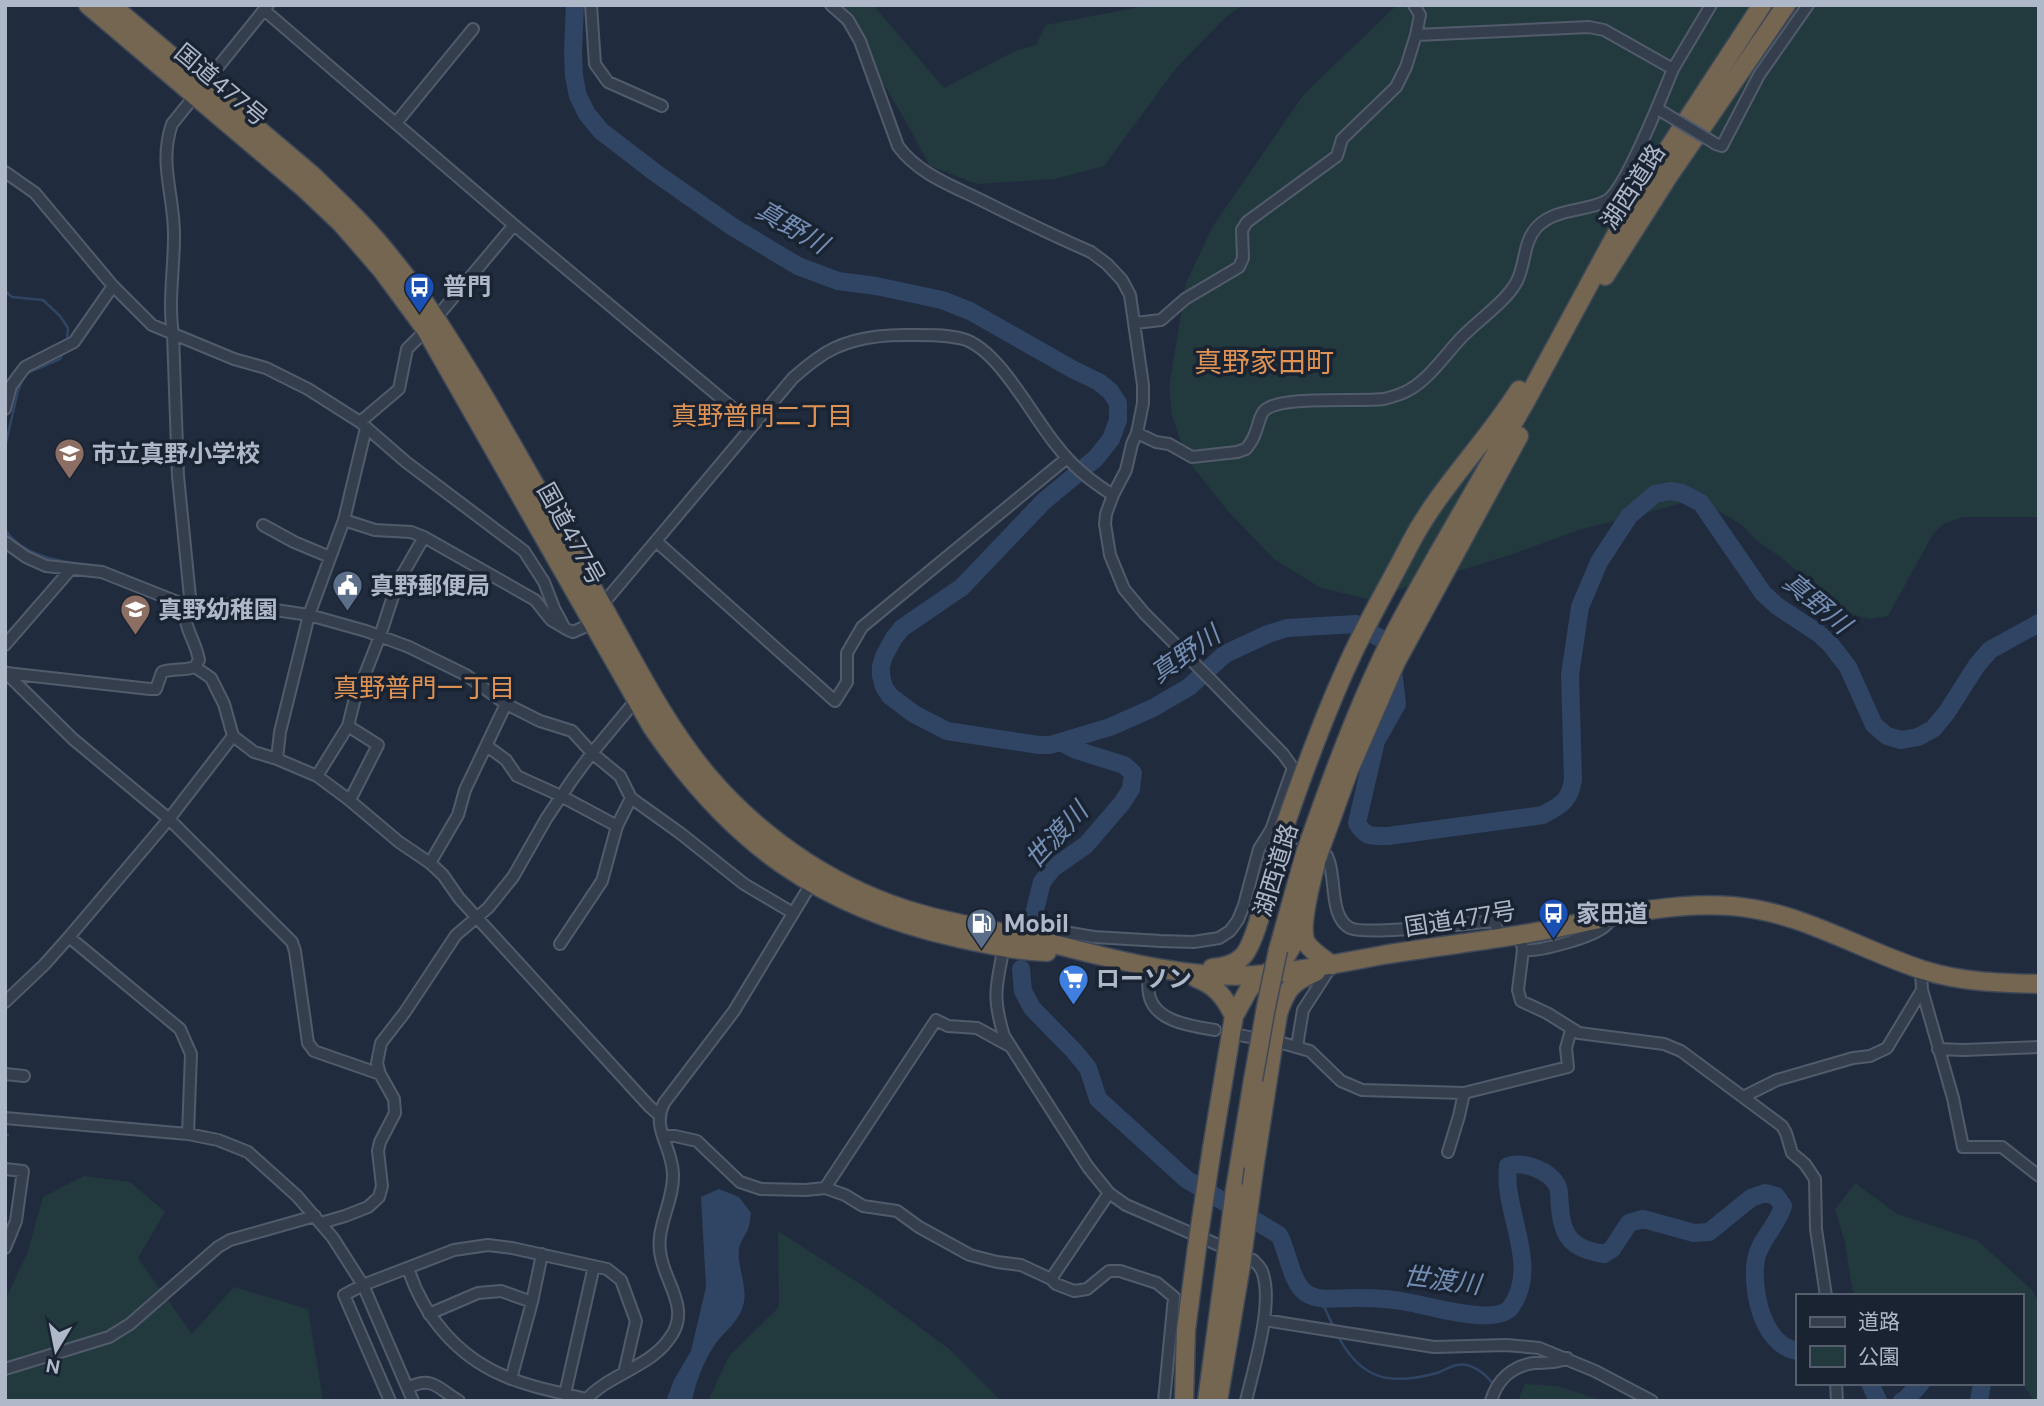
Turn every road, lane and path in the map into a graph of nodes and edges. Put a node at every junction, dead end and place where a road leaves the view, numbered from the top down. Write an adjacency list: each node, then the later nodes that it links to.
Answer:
1 (88, 5): 14 (highway, 国道477号)
2 (111, 5): 14 (highway, 国道477号)
3 (591, 5): 15 (street)
4 (831, 5): 22 (street)
5 (1414, 5): 12 (street)
6 (1711, 5): 13 (street)
7 (1762, 5): 20 (highway, 湖西道路)
8 (1786, 5): 20 (highway, 湖西道路)
9 (1808, 5): 16 (street, bridge)
10 (266, 8): 14 (street); 17 (street)
11 (473, 29): 17 (street)
12 (1416, 35): 13 (street); 22 (street)
13 (1673, 69): 16 (street)
14 (200, 89): 23 (highway, 国道477号); 24 (street)
15 (662, 106)
16 (1659, 110): 29 (street)
17 (396, 123): 19 (street)
18 (5, 173): 21 (street)
19 (514, 225): 23 (street); 28 (street)
20 (1600, 273): 38 (highway, 湖西道路); 38 (highway); 62 (highway, bridge)
21 (113, 286): 24 (street); 25 (street)
22 (1135, 323): 29 (street)
23 (431, 324): 27 (street); 41 (highway, 国道477号); 43 (highway, 国道477号)
24 (173, 334): 27 (street); 40 (street)
25 (8, 384): 26 (street)
26 (5, 409)
27 (363, 425): 32 (street); 44 (street)
28 (753, 425): 30 (street); 36 (street)
29 (1137, 433): 31 (street)
30 (1069, 460): 31 (street); 36 (street)
31 (1113, 495): 62 (street)
32 (344, 520): 34 (street); 37 (street)
33 (263, 525): 37 (street)
34 (424, 537): 44 (street); 45 (street)
35 (5, 542): 39 (street)
36 (657, 542): 41 (street)
37 (330, 557): 42 (street)
38 (1445, 557): 63 (highway, bridge)
39 (71, 569): 40 (street); 46 (street)
40 (187, 604): 42 (street); 47 (street)
41 (602, 605): 43 (street); 65 (highway, 国道477号)
42 (309, 615): 45 (street); 55 (street)
43 (593, 623): 44 (street); 49 (highway, 国道477号)
44 (564, 627)
45 (380, 636): 50 (street); 51 (street)
46 (5, 645)
47 (195, 667): 48 (street); 52 (street)
48 (6, 673): 60 (street)
49 (636, 700): 54 (street); 65 (highway, 国道477号)
50 (506, 704): 53 (street); 54 (street)
51 (348, 726): 56 (street); 59 (street)
52 (233, 736): 55 (street); 60 (street)
53 (487, 746): 57 (street); 64 (street)
54 (592, 753): 57 (street); 58 (street)
55 (277, 759): 56 (street)
56 (317, 776): 59 (street)
57 (561, 796): 61 (street); 68 (street)
58 (631, 798): 61 (street); 66 (street)
59 (350, 800): 64 (street)
60 (169, 819): 70 (street); 95 (street)
61 (617, 826): 73 (street)
62 (1275, 838): 69 (highway); 71 (street); 74 (street)
63 (1311, 856): 67 (highway); 78 (highway, 湖西道路)
64 (430, 863): 68 (street)
65 (816, 877): 66 (street); 74 (highway, 国道477号); 75 (highway, 国道477号)
66 (793, 913): 100 (street)
67 (1305, 914): 77 (highway); 78 (highway)
68 (477, 918): 95 (street); 100 (street)
69 (1255, 933): 78 (highway); 79 (highway)
70 (69, 937): 83 (street); 102 (street)
71 (1499, 938): 72 (highway, 国道477号); 77 (highway, 国道477号)
72 (1522, 942): 80 (highway, 国道477号); 87 (street)
73 (560, 944)
74 (1037, 946): 75 (highway, 国道477号); 76 (highway, 国道477号)
75 (1004, 947): 92 (street)
76 (1149, 965): 79 (highway, 国道477号); 86 (street)
77 (1332, 965): 78 (highway, 国道477号); 84 (highway); 91 (street)
78 (1277, 966): 79 (highway, 国道477号); 84 (highway); 85 (highway); 112 (highway, 湖西道路, bridge)
79 (1168, 968): 85 (highway)
80 (1921, 969): 81 (highway, 国道477号); 82 (street)
81 (2039, 984)
82 (1922, 989): 94 (street); 99 (street)
83 (5, 1002)
84 (1279, 1014): 112 (highway, bridge)
85 (1234, 1016): 132 (highway, bridge)
86 (1215, 1030)
87 (1571, 1030): 98 (street); 99 (street)
88 (1239, 1035): 89 (street)
89 (1268, 1040)
90 (1282, 1043): 91 (street)
91 (1297, 1046): 98 (street)
92 (1011, 1047): 107 (street); 108 (street)
93 (2039, 1047): 94 (street)
94 (1938, 1049): 106 (street)
95 (380, 1073): 109 (street)
96 (5, 1074): 97 (street)
97 (24, 1076)
98 (1464, 1093): 104 (street)
99 (1743, 1097): 117 (street)
100 (658, 1114): 103 (street)
101 (5, 1118): 102 (street)
102 (188, 1134): 109 (street)
103 (663, 1136): 107 (street); 123 (street)
104 (1448, 1152)
105 (5, 1169): 110 (street)
106 (2039, 1176)
107 (825, 1188): 115 (street)
108 (1109, 1193): 115 (street); 120 (street)
109 (318, 1219): 116 (street); 122 (street)
110 (5, 1248)
111 (542, 1254): 113 (street); 114 (street); 118 (street)
112 (1233, 1262): 133 (highway, 湖西道路); 134 (highway)
113 (594, 1266): 123 (street); 126 (street)
114 (408, 1268): 116 (street); 119 (street)
115 (1051, 1279): 131 (street)
116 (363, 1285): 125 (street); 128 (street)
117 (1826, 1294)
118 (532, 1302): 119 (street); 124 (street)
119 (429, 1314): 124 (street)
120 (1264, 1320): 121 (street); 135 (street)
121 (1567, 1359): 136 (street); 137 (street)
122 (5, 1369)
123 (624, 1373): 127 (street)
124 (511, 1378): 126 (street)
125 (408, 1388): 129 (street); 130 (street)
126 (565, 1394): 127 (street)
127 (586, 1400)
128 (390, 1401)
129 (413, 1401)
130 (459, 1401)
131 (1164, 1401)
132 (1184, 1401)
133 (1207, 1401)
134 (1218, 1401)
135 (1246, 1401)
136 (1492, 1401)
137 (1652, 1401)

